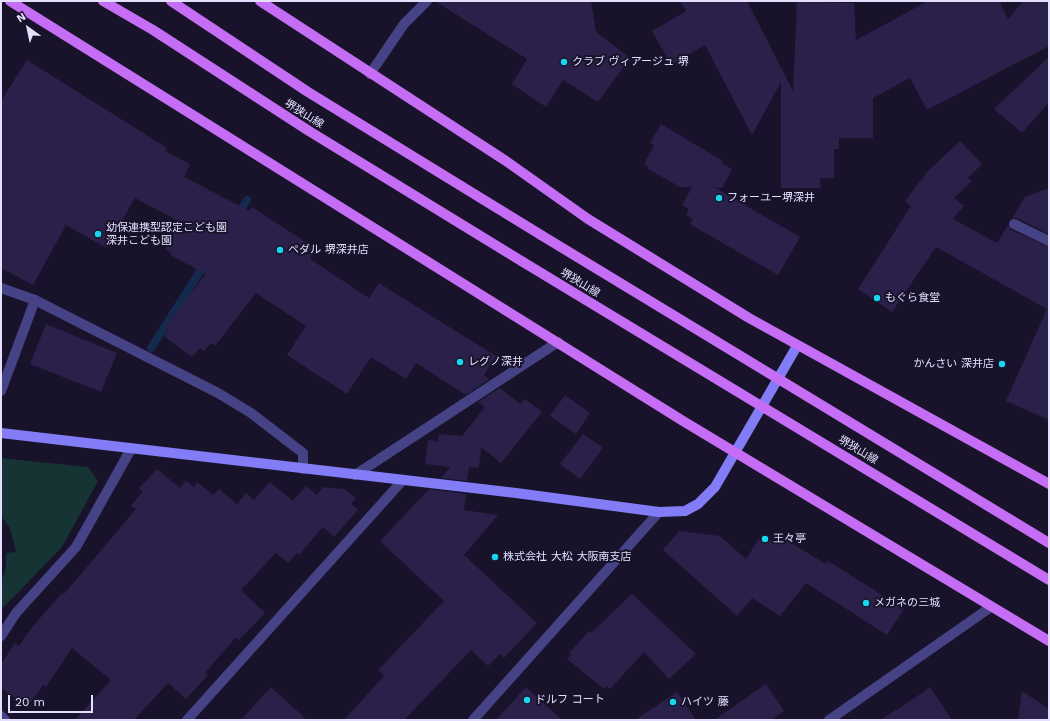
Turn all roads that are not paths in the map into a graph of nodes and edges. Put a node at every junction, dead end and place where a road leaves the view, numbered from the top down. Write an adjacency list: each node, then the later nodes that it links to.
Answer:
1 (10, 1): 11 (main road)
2 (103, 1): 23 (main road, 堺狭山線, bridge)
3 (171, 1): 22 (main road, 堺狭山線, bridge)
4 (260, 1): 6 (main road)
5 (427, 1): 6 (street)
6 (370, 74): 12 (main road)
7 (1014, 224): 8 (street)
8 (1049, 241)
9 (1, 288): 10 (street)
10 (35, 300): 13 (street); 17 (street)
11 (558, 342): 16 (main road); 18 (street)
12 (797, 346): 16 (street); 20 (main road)
13 (1, 391)
14 (1, 433): 15 (street)
15 (131, 450): 17 (street); 25 (street)
16 (736, 452): 21 (street); 24 (main road)
17 (303, 469): 18 (street)
18 (355, 475): 19 (street)
19 (404, 480): 21 (street); 29 (street)
20 (1049, 484)
21 (660, 512): 30 (street)
22 (1049, 543)
23 (1049, 580)
24 (991, 607): 26 (main road); 31 (street)
25 (1, 636)
26 (1049, 641)
27 (1, 716): 28 (street)
28 (5, 720)
29 (187, 720)
30 (473, 720)
31 (829, 720)

